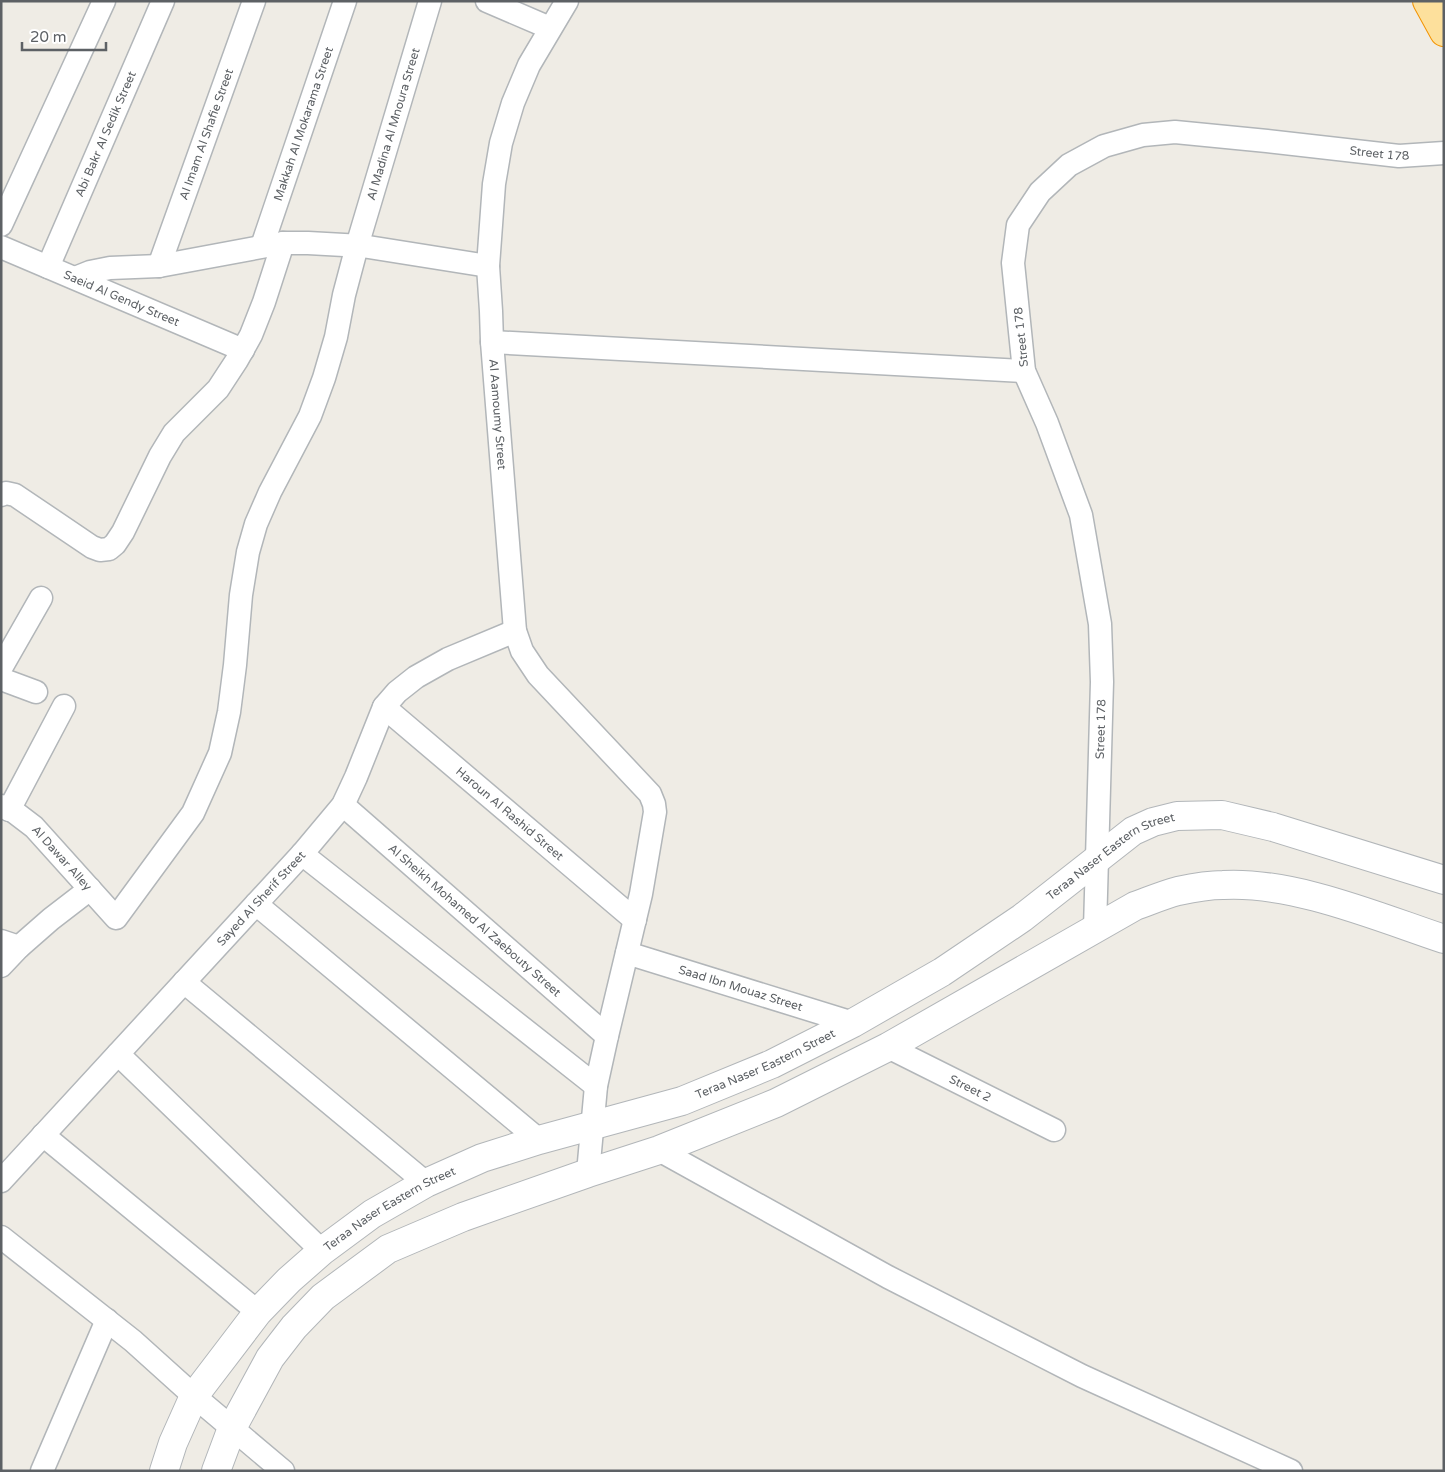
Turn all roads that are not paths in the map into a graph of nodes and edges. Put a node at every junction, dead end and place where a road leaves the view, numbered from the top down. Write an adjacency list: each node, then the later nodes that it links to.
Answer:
1 (104, 1): 12 (street)
2 (163, 1): 18 (street, Abi Bakr Al Sedik Street)
3 (254, 1): 16 (street, Al Imam Al Shafie Street)
4 (345, 1): 13 (street, Makkah Al Mokarama Street)
5 (430, 1): 14 (street, Al Madina Al Mnoura Street)
6 (487, 1): 9 (street)
7 (567, 1): 9 (street, Al Aamoumy Street)
8 (1427, 1): 10 (highway)
9 (550, 28): 17 (street, Al Aamoumy Street)
10 (1444, 32)
11 (1444, 153): 22 (street, Street 178)
12 (1, 224)
13 (273, 245): 14 (street); 16 (street); 21 (street, Makkah Al Mokarama Street)
14 (357, 246): 17 (street); 38 (street, Al Madina Al Mnoura Street)
15 (1, 247): 18 (street, Saeid Al Gendy Street)
16 (159, 266): 19 (street)
17 (488, 266): 20 (street, Al Aamoumy Street)
18 (48, 267): 19 (street, Saeid Al Gendy Street)
19 (75, 278): 21 (street, Saeid Al Gendy Street)
20 (492, 342): 22 (street); 25 (street, Al Aamoumy Street)
21 (243, 350): 23 (street, Makkah Al Mokarama Street)
22 (1024, 371): 34 (street, Street 178)
23 (1, 495)
24 (41, 598): 26 (street)
25 (515, 631): 30 (street, Sayed Al Sherif Street); 39 (street, Al Aamoumy Street)
26 (1, 668)
27 (1, 679): 28 (street)
28 (36, 692)
29 (64, 706): 32 (street)
30 (384, 707): 31 (street, Sayed Al Sherif Street); 39 (street, Haroun Al Rashid Street)
31 (343, 805): 33 (street, Sayed Al Sherif Street); 47 (street, Al Sheikh Mohamed Al Zaebouty Street)
32 (6, 811): 36 (street, Al Dawar Alley)
33 (302, 854): 37 (street, Sayed Al Sherif Street); 50 (street)
34 (1098, 859): 35 (street, Teraa Naser Eastern Street); 40 (street, Street 178); 46 (street, Teraa Naser Eastern Street)
35 (1444, 880)
36 (90, 889): 38 (street, Al Dawar Alley); 42 (street)
37 (256, 904): 45 (street, Sayed Al Sherif Street); 54 (street)
38 (116, 918)
39 (635, 920): 43 (street)
40 (1095, 929): 41 (street); 48 (street)
41 (1444, 939)
42 (10, 944): 44 (street)
43 (627, 953): 46 (street, Saad Ibn Mouaz Street); 47 (street)
44 (1, 966)
45 (184, 982): 49 (street, Sayed Al Sherif Street); 58 (street)
46 (853, 1023): 51 (street, Teraa Naser Eastern Street)
47 (607, 1036): 50 (street)
48 (888, 1047): 52 (street, Street 2); 55 (street)
49 (118, 1054): 53 (street, Sayed Al Sherif Street); 60 (street)
50 (596, 1086): 51 (street)
51 (592, 1126): 54 (street, Teraa Naser Eastern Street); 56 (street)
52 (1054, 1130)
53 (43, 1135): 57 (street, Sayed Al Sherif Street); 61 (street)
54 (539, 1140): 58 (street, Teraa Naser Eastern Street)
55 (659, 1150): 56 (street); 69 (street)
56 (588, 1173): 64 (street)
57 (1, 1180)
58 (426, 1183): 60 (street, Teraa Naser Eastern Street)
59 (1, 1237): 62 (street)
60 (322, 1251): 61 (street, Teraa Naser Eastern Street)
61 (258, 1312): 63 (street, Teraa Naser Eastern Street)
62 (107, 1320): 63 (street); 65 (street)
63 (194, 1396): 64 (street); 66 (street, Teraa Naser Eastern Street)
64 (232, 1428): 67 (street); 68 (street)
65 (42, 1471)
66 (164, 1471)
67 (216, 1471)
68 (283, 1471)
69 (1290, 1471)

